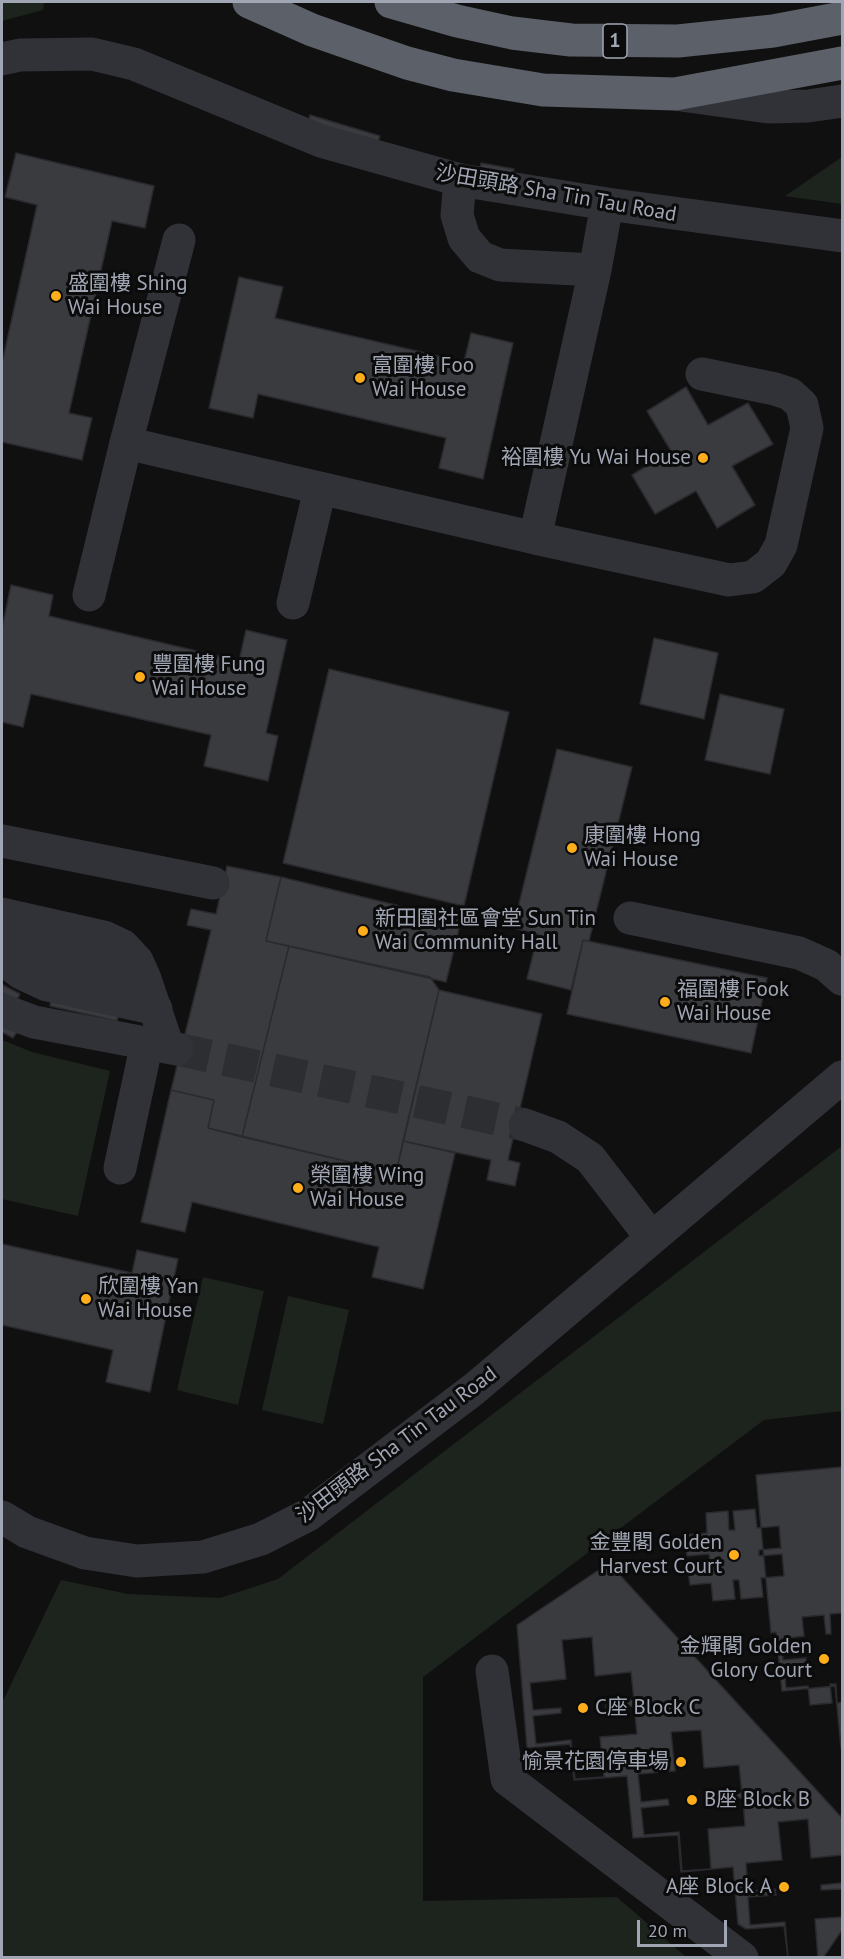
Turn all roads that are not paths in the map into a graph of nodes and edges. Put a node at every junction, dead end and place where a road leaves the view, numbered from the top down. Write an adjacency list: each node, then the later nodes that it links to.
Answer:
1 (249, 2): 6 (highway)
2 (391, 2): 3 (highway, 1)
3 (843, 18)
4 (2, 59): 8 (street, 沙田頭路 Sha Tin Tau Road)
5 (843, 63): 6 (highway)
6 (675, 94): 7 (street)
7 (843, 101)
8 (460, 180): 9 (street, 沙田頭路 Sha Tin Tau Road); 12 (street)
9 (607, 204): 10 (street, 沙田頭路 Sha Tin Tau Road); 12 (street)
10 (843, 236)
11 (179, 240): 14 (street)
12 (595, 270): 16 (street)
13 (702, 374): 16 (street)
14 (126, 443): 15 (street); 17 (street)
15 (320, 489): 16 (street); 18 (street)
16 (535, 538)
17 (89, 595)
18 (293, 603)
19 (2, 841): 20 (street)
20 (213, 883)
21 (2, 914): 25 (street)
22 (630, 918): 26 (street)
23 (2, 941): 25 (street)
24 (2, 958): 27 (street)
25 (145, 979): 27 (street)
26 (843, 979)
27 (156, 1009): 29 (street)
28 (2, 1010): 29 (street)
29 (164, 1046): 32 (street)
30 (843, 1077): 33 (street, 沙田頭路 Sha Tin Tau Road)
31 (525, 1125): 33 (street)
32 (120, 1168)
33 (651, 1238): 34 (street, 沙田頭路 Sha Tin Tau Road)
34 (2, 1517)
35 (492, 1671): 36 (street)
36 (742, 1958)

